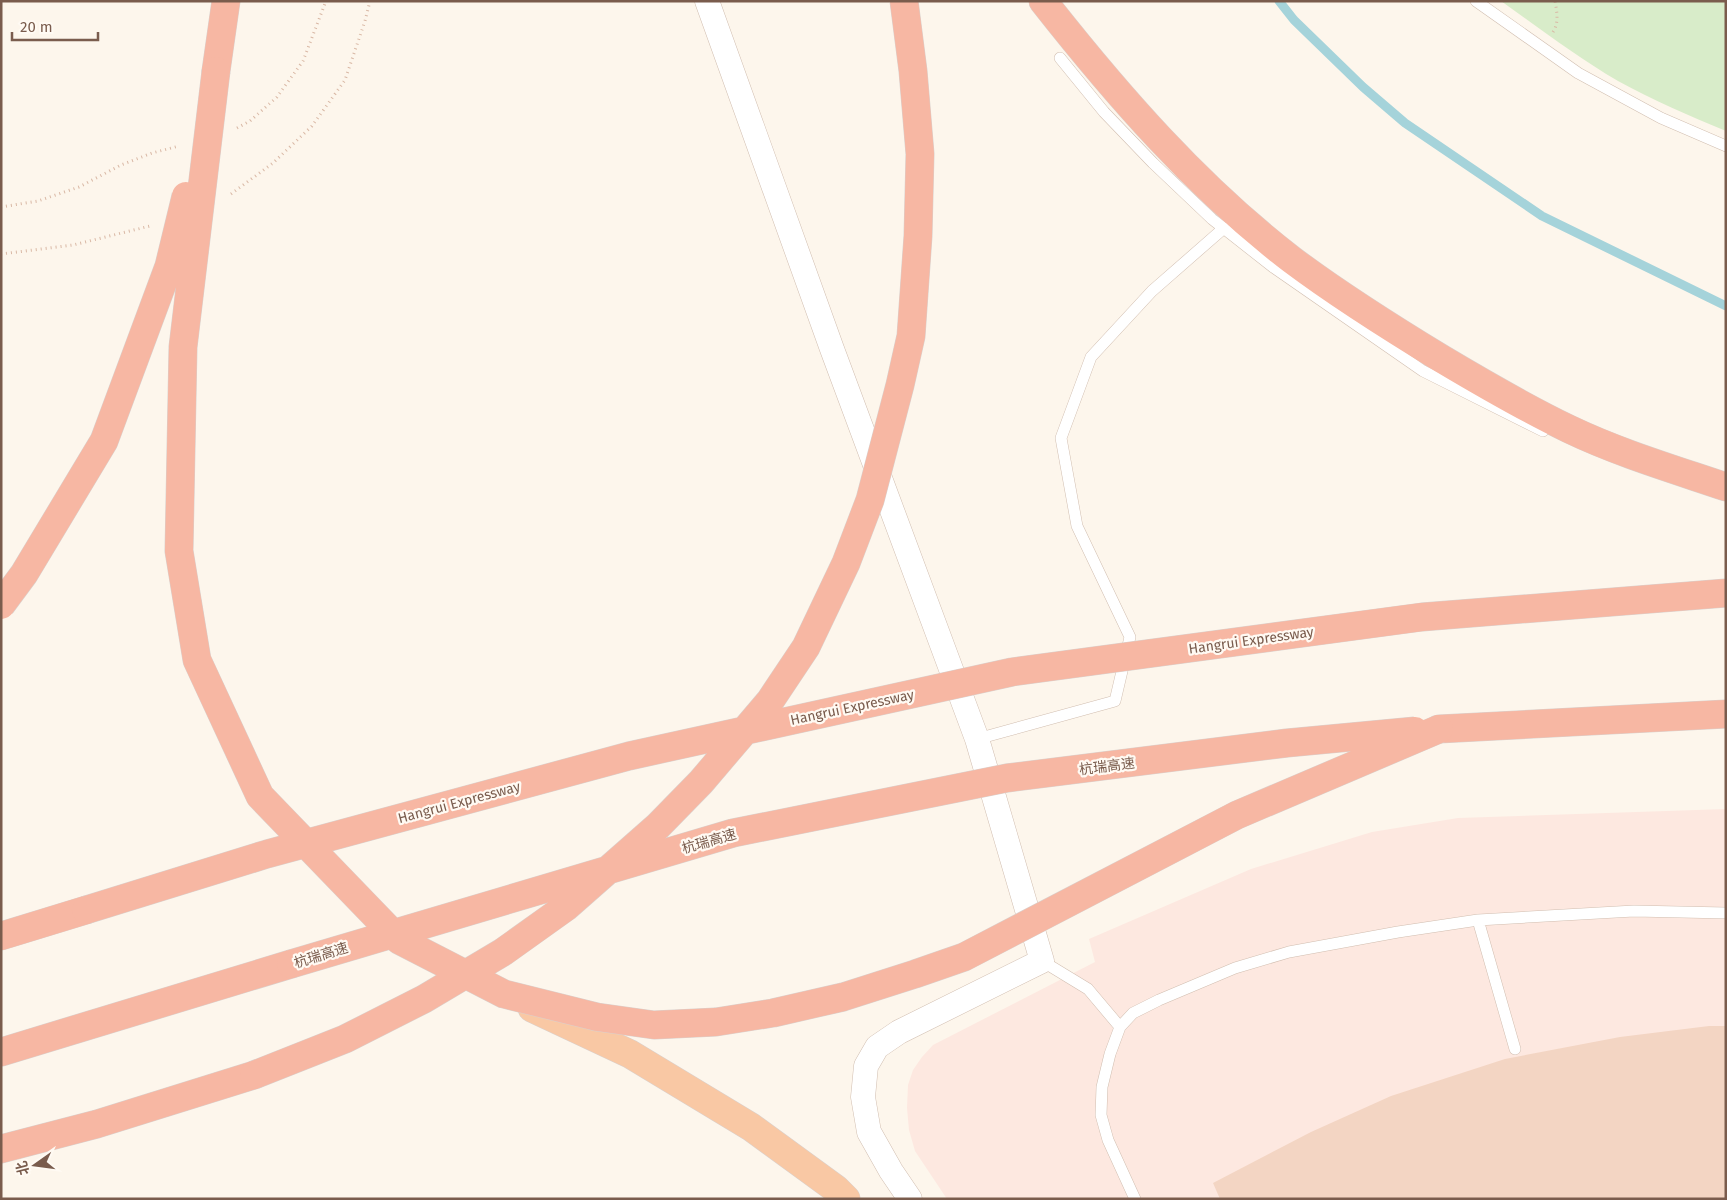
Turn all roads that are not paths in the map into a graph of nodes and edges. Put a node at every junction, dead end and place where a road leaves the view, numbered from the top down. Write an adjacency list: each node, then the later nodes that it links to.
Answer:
1 (226, 1): 7 (highway)
2 (707, 1): 18 (street)
3 (904, 1): 27 (highway, bridge)
4 (1044, 1): 12 (highway)
5 (1476, 1): 8 (lane)
6 (1060, 58): 9 (lane)
7 (216, 71): 15 (highway, bridge); 23 (highway, bridge)
8 (1726, 146)
9 (1224, 228): 10 (lane); 18 (lane)
10 (1557, 438)
11 (1648, 473): 13 (lane)
12 (1726, 487)
13 (1726, 497)
14 (1726, 593): 21 (highway, Hangrui Expressway, bridge)
15 (1, 605)
16 (1726, 714): 17 (highway)
17 (1439, 729): 23 (highway, bridge); 26 (highway, 杭瑞高速, bridge)
18 (977, 739): 22 (street)
19 (1726, 913): 20 (lane)
20 (1478, 920): 24 (lane); 25 (lane)
21 (1, 936)
22 (1042, 961): 24 (lane); 29 (street)
23 (504, 994): 28 (highway, bridge)
24 (1120, 1027): 30 (lane)
25 (1515, 1049)
26 (1, 1052)
27 (1, 1149)
28 (846, 1199)
29 (910, 1199)
30 (1135, 1199)

